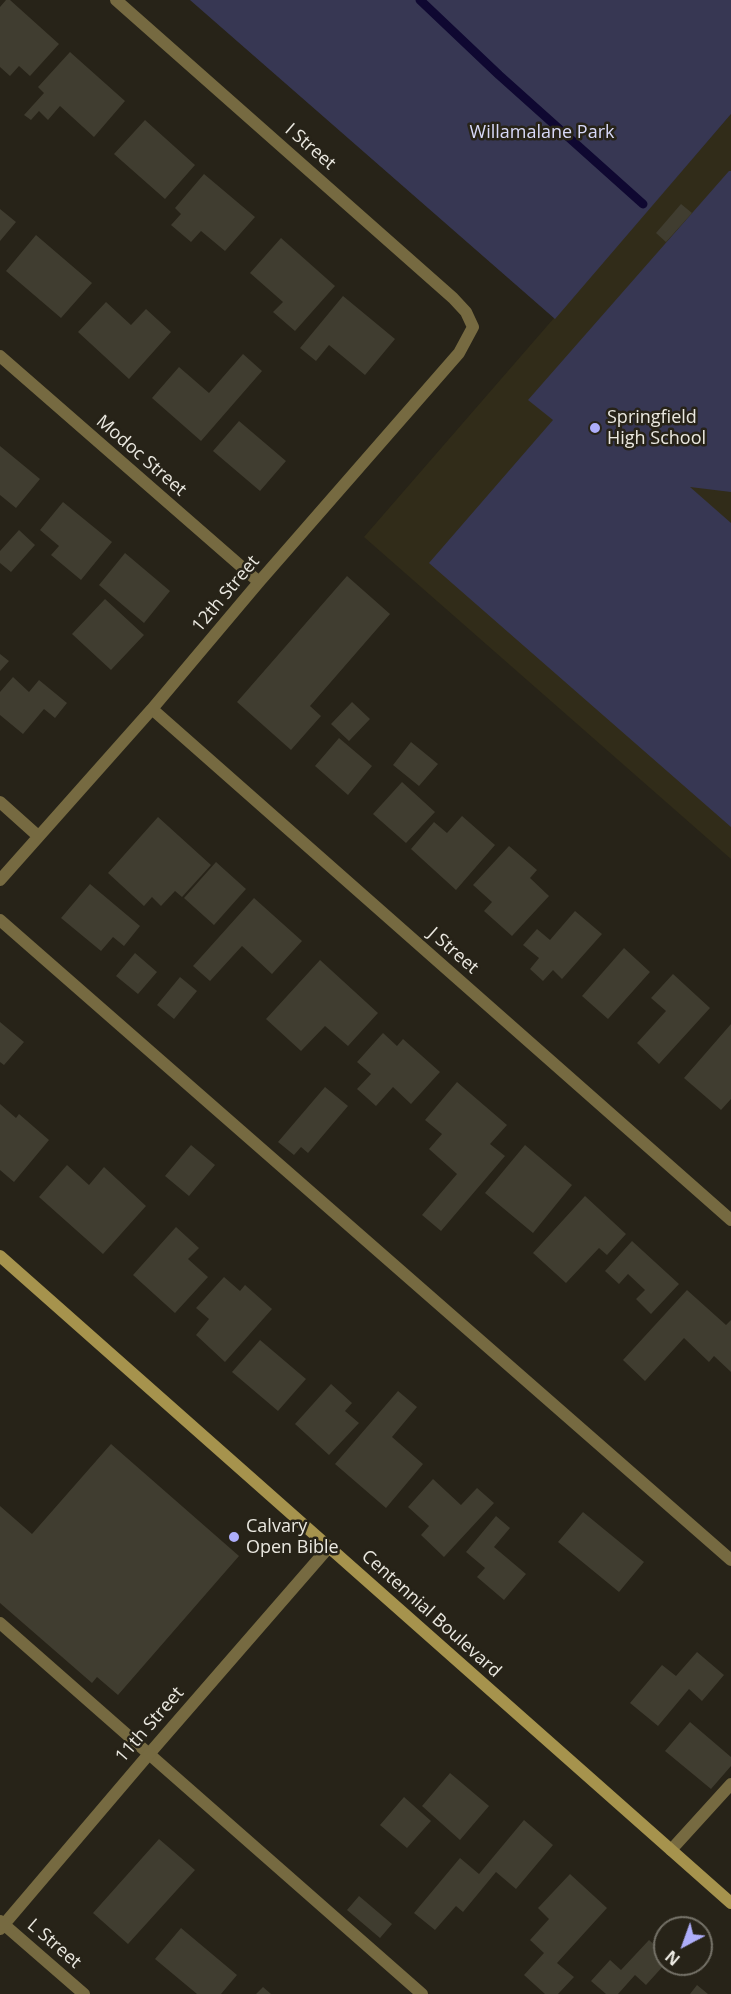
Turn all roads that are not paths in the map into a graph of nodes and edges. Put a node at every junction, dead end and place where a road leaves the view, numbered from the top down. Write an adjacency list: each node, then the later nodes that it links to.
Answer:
1 (116, 0): 2 (street, I Street)
2 (473, 327): 4 (street, 12th Street)
3 (0, 356): 4 (street, Modoc Street)
4 (259, 582): 5 (street, 12th Street)
5 (152, 709): 7 (street, 12th Street); 10 (street, J Street)
6 (0, 802): 7 (street)
7 (38, 836): 8 (street, 12th Street)
8 (0, 880)
9 (0, 920): 13 (street)
10 (731, 1220)
11 (0, 1256): 12 (main road, Centennial Boulevard)
12 (329, 1547): 15 (street, 11th Street); 17 (main road, Centennial Boulevard)
13 (731, 1560)
14 (0, 1623): 15 (street)
15 (148, 1754): 19 (street, 11th Street); 21 (street)
16 (731, 1784): 17 (street)
17 (671, 1850): 18 (main road, Centennial Boulevard)
18 (731, 1903)
19 (1, 1924): 20 (street, L Street)
20 (84, 1994)
21 (422, 1994)

